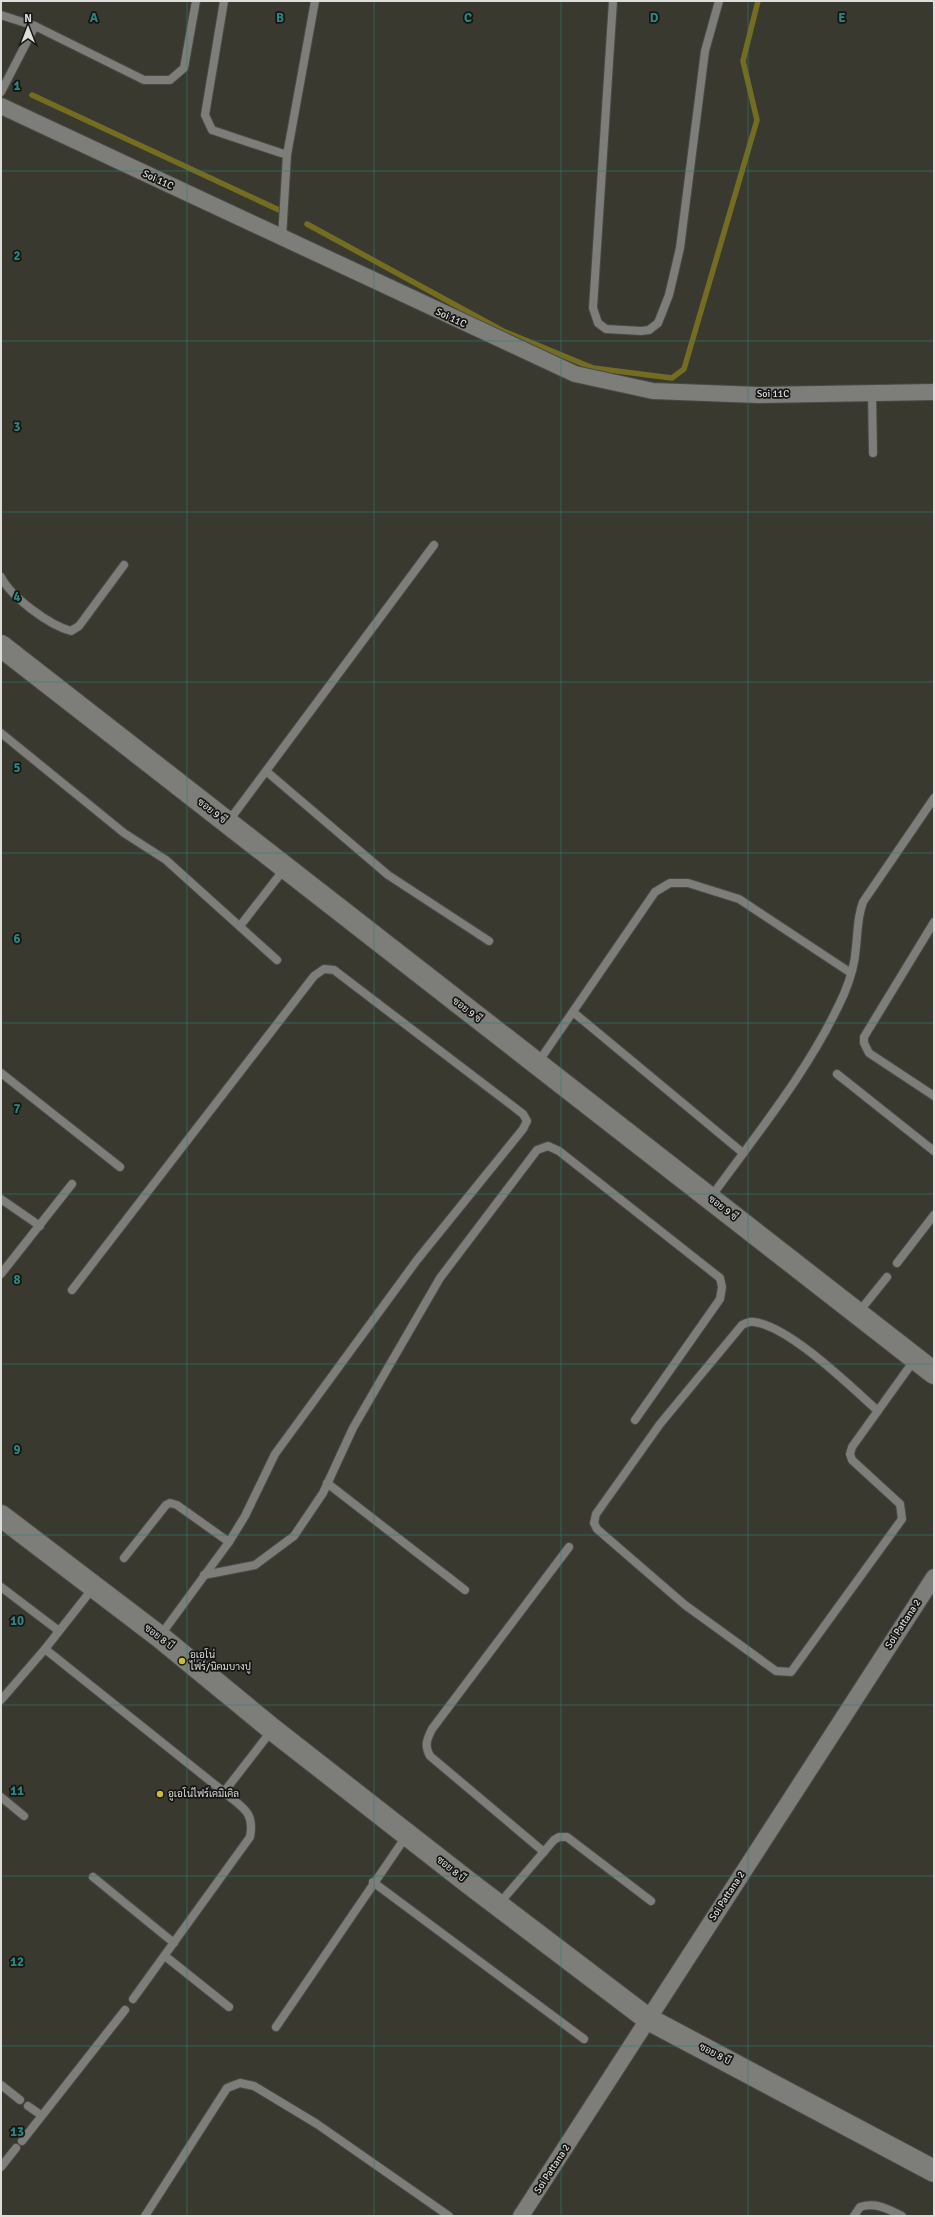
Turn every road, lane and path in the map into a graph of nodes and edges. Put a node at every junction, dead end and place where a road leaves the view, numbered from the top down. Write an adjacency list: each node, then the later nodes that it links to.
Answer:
1 (196, 1): 7 (lane)
2 (224, 1): 10 (lane)
3 (315, 1): 10 (lane)
4 (612, 1): 5 (lane)
5 (719, 1)
6 (1, 15): 7 (lane)
7 (35, 26): 8 (lane)
8 (1, 92)
9 (1, 106): 11 (street, Soi 11C)
10 (287, 155): 11 (lane)
11 (282, 238): 13 (street, Soi 11C)
12 (934, 392): 13 (street, Soi 11C)
13 (872, 393): 14 (lane)
14 (873, 453)
15 (434, 545): 20 (lane)
16 (124, 565): 17 (lane)
17 (1, 576)
18 (1, 646): 22 (street, ซอย 9 ซี)
19 (1, 734): 25 (lane)
20 (266, 771): 22 (lane); 26 (lane)
21 (934, 798): 28 (lane)
22 (227, 823): 23 (street, ซอย 9 ซี)
23 (285, 868): 25 (lane); 30 (street, ซอย 9 ซี)
24 (934, 922): 33 (lane)
25 (240, 926): 27 (lane)
26 (489, 941)
27 (277, 960)
28 (851, 973): 29 (lane); 35 (lane)
29 (573, 1012): 30 (lane); 35 (lane)
30 (537, 1065): 38 (street, ซอย 9 ซี)
31 (1, 1073): 36 (lane)
32 (836, 1074): 34 (lane)
33 (934, 1096)
34 (934, 1151)
35 (743, 1152): 38 (lane)
36 (120, 1167)
37 (72, 1184): 41 (lane)
38 (710, 1198): 46 (street, ซอย 9 ซี)
39 (1, 1199): 41 (lane)
40 (934, 1216): 42 (lane)
41 (40, 1226): 43 (lane)
42 (898, 1263)
43 (1, 1274)
44 (887, 1277): 46 (lane)
45 (72, 1290): 53 (lane)
46 (857, 1314): 47 (street, ซอย 9 ซี)
47 (916, 1358): 48 (street, ซอย 9 ซี); 49 (lane)
48 (934, 1373)
49 (878, 1410): 49 (lane)
50 (635, 1420): 51 (lane)
51 (327, 1483): 56 (lane); 60 (lane)
52 (1, 1516): 59 (street, ซอย 8 บี)
53 (229, 1542): 55 (lane); 56 (lane)
54 (569, 1547): 70 (lane)
55 (124, 1558)
56 (204, 1575): 62 (lane)
57 (934, 1577): 80 (street, Soi Pattana 2)
58 (1, 1586): 61 (lane)
59 (94, 1587): 61 (lane); 62 (street, ซอย 8 บี)
60 (465, 1590)
61 (59, 1631): 63 (lane)
62 (160, 1637): 65 (street, ซอย 8 บี)
63 (45, 1649): 64 (lane); 66 (lane)
64 (1, 1700)
65 (272, 1729): 66 (lane); 69 (street, ซอย 8 บี)
66 (224, 1792): 75 (lane)
67 (1, 1797): 68 (lane)
68 (24, 1816)
69 (408, 1834): 72 (lane); 74 (street, ซอย 8 บี)
70 (544, 1852): 73 (lane); 74 (lane)
71 (93, 1877): 75 (lane)
72 (373, 1882): 81 (lane); 82 (lane)
73 (651, 1901)
74 (498, 1906): 80 (street, ซอย 8 บี)
75 (174, 1943): 76 (lane)
76 (165, 1956): 77 (lane); 78 (lane)
77 (134, 1999)
78 (229, 2007)
79 (125, 2010): 86 (lane)
80 (648, 2018): 90 (street, ซอย 8 บี); 93 (street, Soi Pattana 2)
81 (276, 2027)
82 (584, 2040)
83 (1, 2086): 84 (lane)
84 (20, 2100)
85 (28, 2106): 86 (lane)
86 (41, 2115): 87 (lane)
87 (22, 2141)
88 (16, 2148): 89 (lane)
89 (1, 2167)
90 (934, 2171)
91 (146, 2216): 92 (lane)
92 (449, 2216)
93 (522, 2216)
94 (854, 2216): 95 (lane)
95 (902, 2216)

